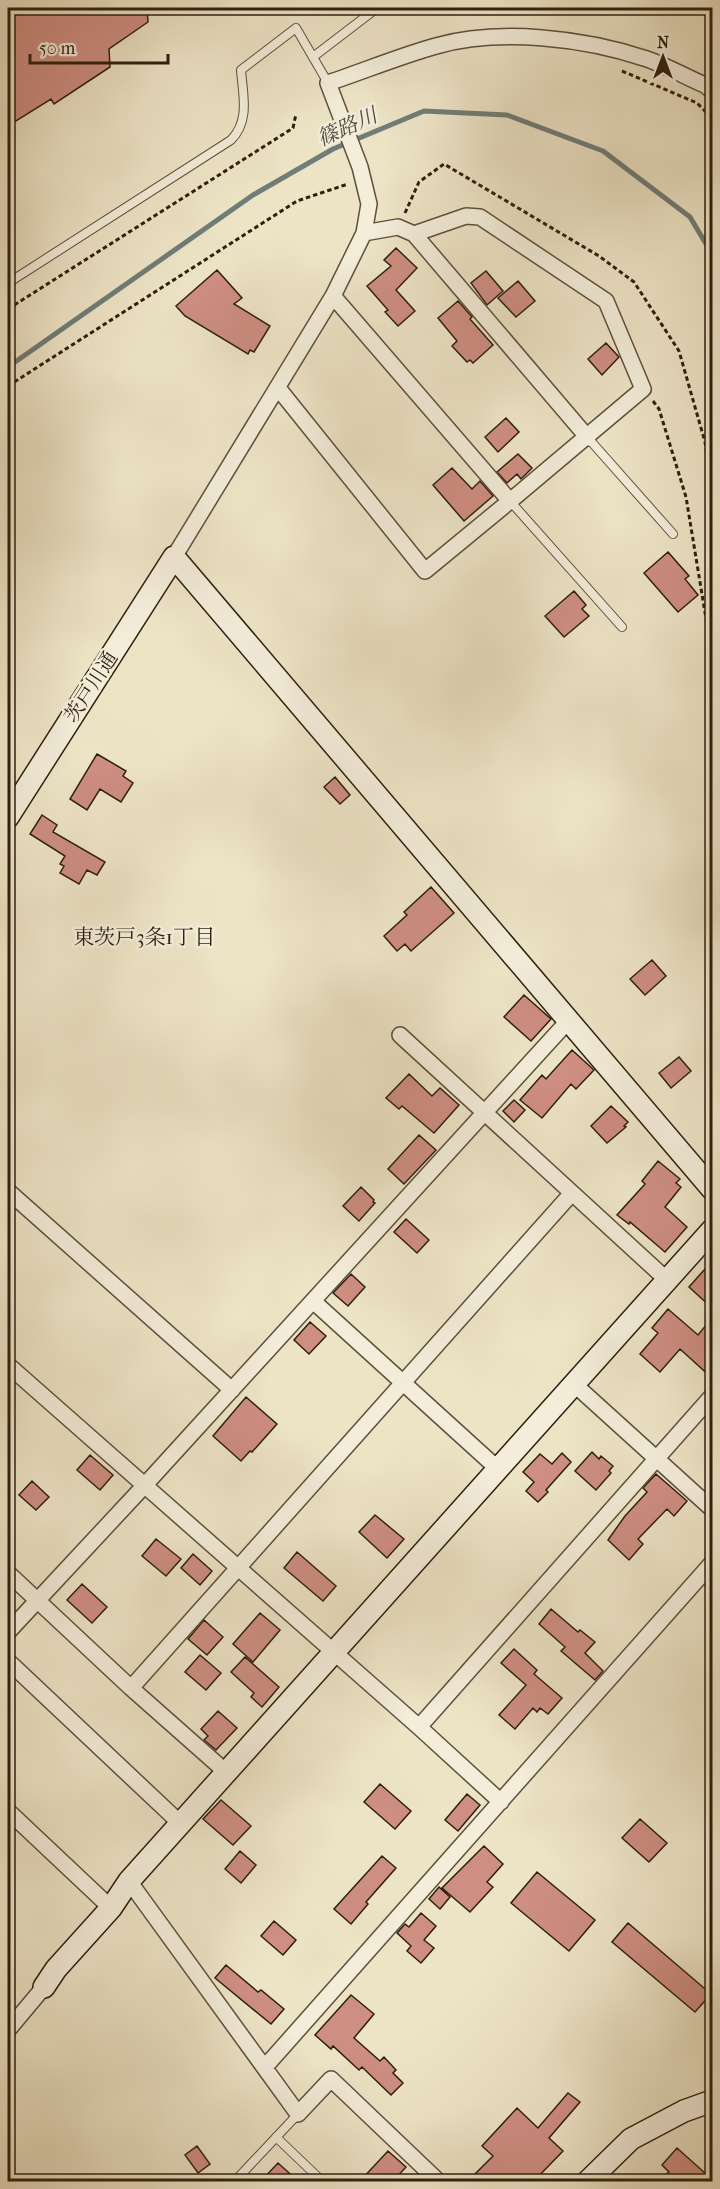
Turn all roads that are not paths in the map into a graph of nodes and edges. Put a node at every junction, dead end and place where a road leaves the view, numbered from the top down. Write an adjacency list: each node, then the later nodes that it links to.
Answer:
1 (378, 8): 2 (lane)
2 (313, 57): 3 (lane); 7 (lane)
3 (328, 83): 4 (street); 5 (street)
4 (712, 91)
5 (364, 233): 6 (street); 8 (street)
6 (414, 234): 10 (street); 10 (street)
7 (8, 283)
8 (333, 296): 9 (street); 11 (street)
9 (278, 388): 11 (street); 13 (street)
10 (588, 438): 11 (street); 12 (lane)
11 (510, 501): 14 (lane)
12 (673, 534)
13 (174, 557): 15 (street, 茨戸川通); 16 (street)
14 (622, 627)
15 (8, 817)
16 (569, 1020): 18 (street); 19 (street)
17 (400, 1035): 18 (street)
18 (485, 1112): 21 (street); 24 (street)
19 (712, 1189)
20 (8, 1191): 28 (street)
21 (572, 1193): 23 (street); 26 (street)
22 (712, 1230): 23 (street)
23 (667, 1281): 27 (street)
24 (313, 1301): 26 (street); 28 (street)
25 (8, 1365): 32 (street)
26 (403, 1382): 31 (street); 35 (street)
27 (574, 1384): 30 (street); 31 (street)
28 (232, 1389): 32 (street)
29 (712, 1396): 30 (street)
30 (657, 1459): 33 (street); 42 (street)
31 (498, 1469): 39 (street)
32 (144, 1486): 35 (street); 37 (street)
33 (712, 1509)
34 (712, 1563): 44 (street)
35 (237, 1568): 39 (street); 41 (street)
36 (8, 1573): 37 (street)
37 (37, 1602): 38 (street); 41 (street)
38 (8, 1632)
39 (333, 1653): 42 (street); 43 (street)
40 (8, 1661): 46 (street)
41 (131, 1688): 43 (street)
42 (419, 1727): 44 (street)
43 (226, 1772): 46 (street)
44 (501, 1802): 51 (street)
45 (8, 1811): 48 (street)
46 (181, 1824): 47 (street)
47 (129, 1881): 48 (street); 51 (street)
48 (111, 1908): 49 (street)
49 (44, 1987): 50 (street)
50 (8, 2030)
51 (265, 2067): 53 (street)
52 (712, 2101): 58 (street)
53 (297, 2114): 54 (lane); 57 (street)
54 (276, 2137): 55 (lane); 56 (lane)
55 (234, 2181)
56 (323, 2181)
57 (439, 2181)
58 (587, 2181)

